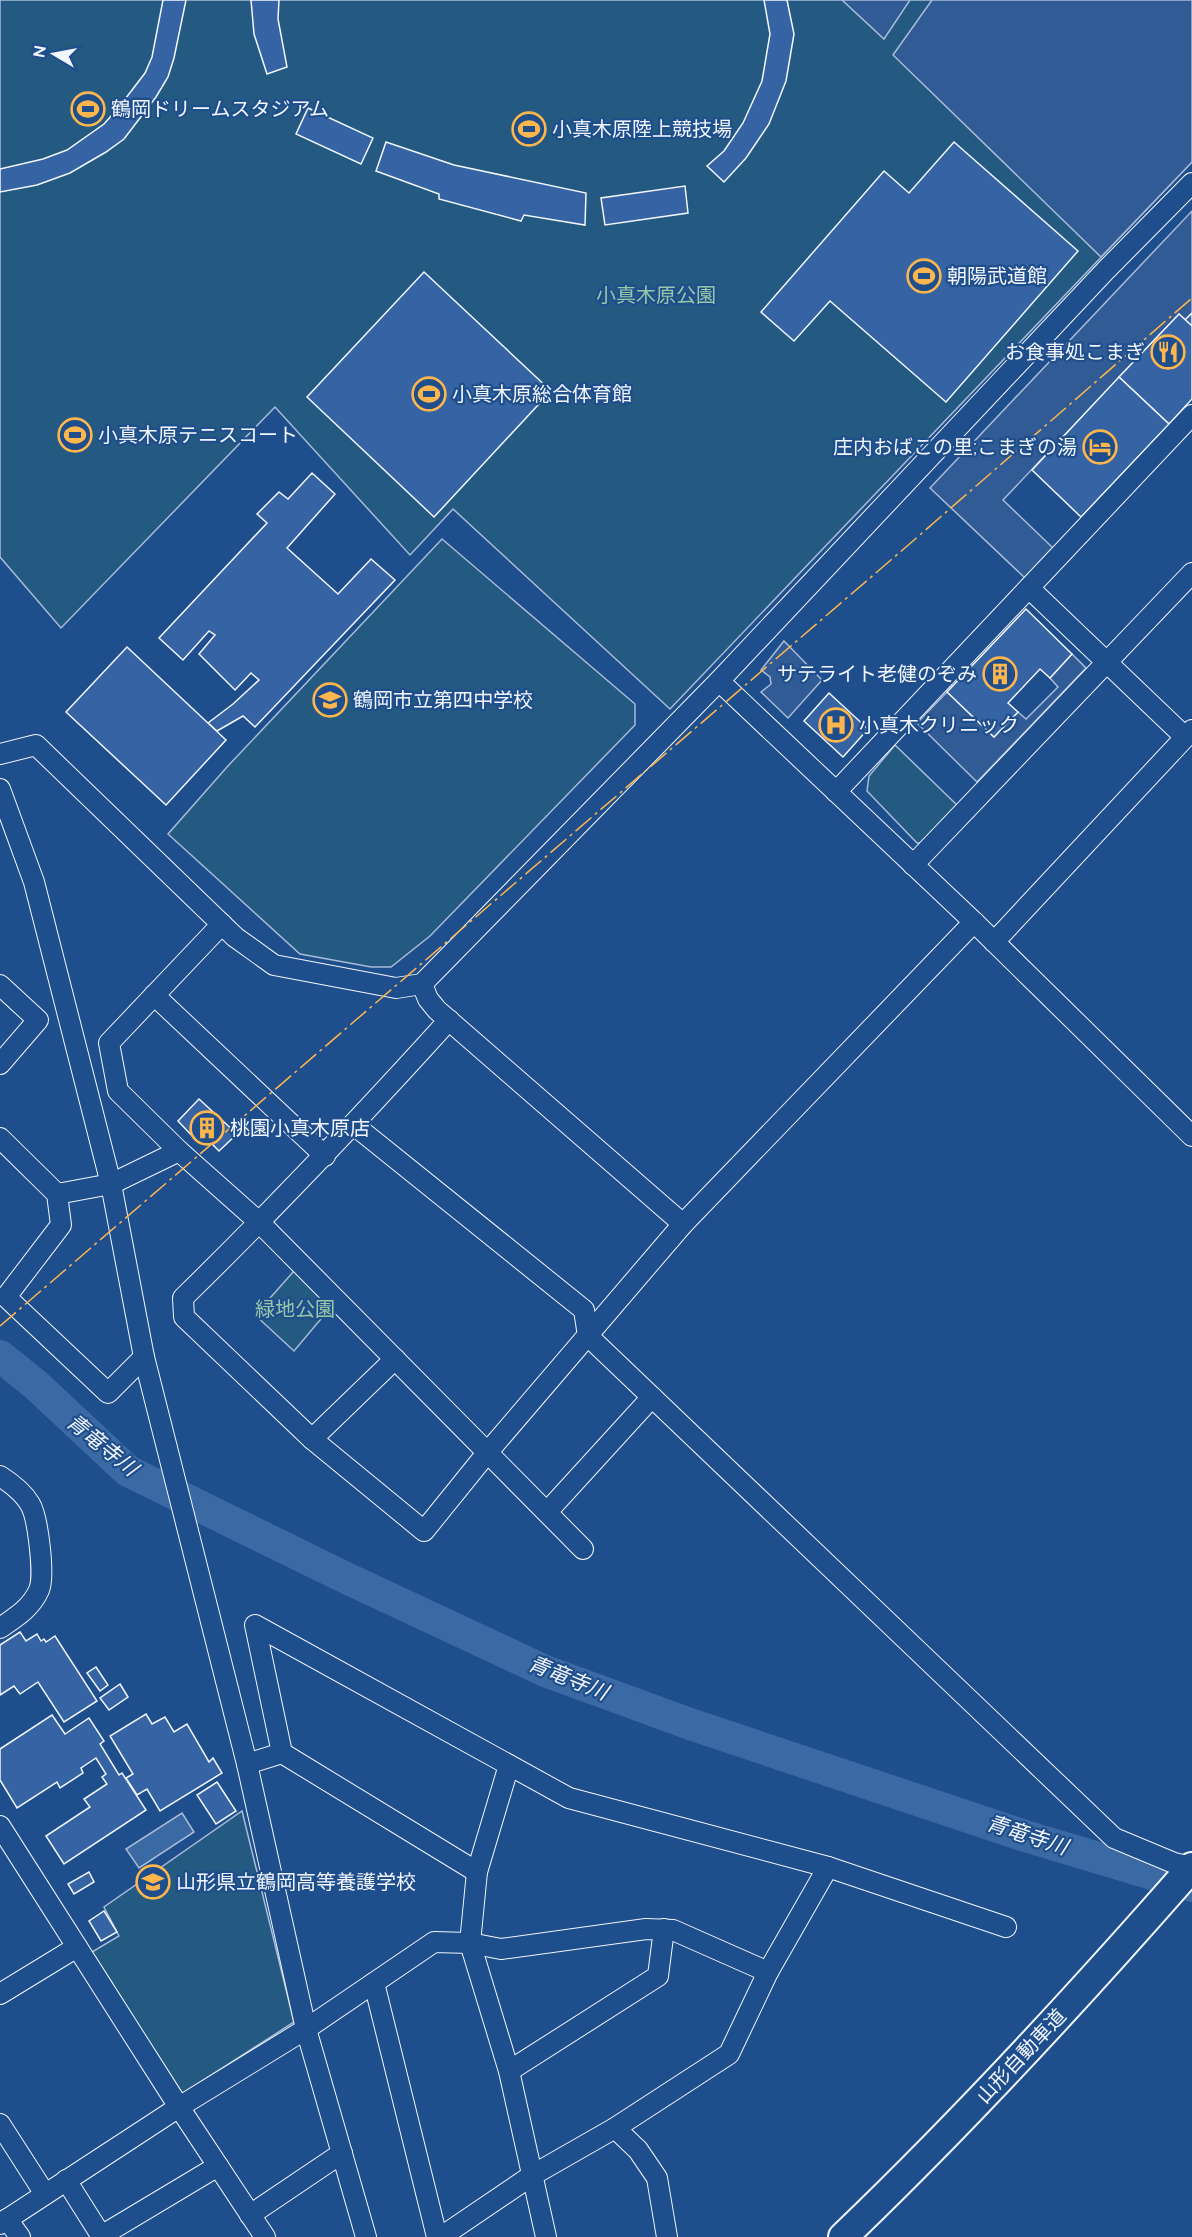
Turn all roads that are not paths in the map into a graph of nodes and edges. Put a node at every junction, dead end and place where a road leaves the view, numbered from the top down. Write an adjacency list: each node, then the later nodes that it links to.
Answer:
1 (1192, 183): 6 (street)
2 (1192, 415): 4 (street)
3 (1192, 573): 5 (street)
4 (1029, 588): 5 (street); 10 (street)
5 (1106, 663): 7 (street); 11 (street)
6 (719, 681): 10 (street); 15 (street)
7 (1188, 734): 14 (street)
8 (0, 754): 13 (street)
9 (0, 789): 25 (street)
10 (836, 792): 11 (street)
11 (913, 865): 12 (street)
12 (974, 922): 14 (street); 28 (street)
13 (222, 924): 15 (street); 17 (street)
14 (994, 942): 21 (street)
15 (422, 984): 18 (street)
16 (0, 985): 19 (street)
17 (154, 995): 23 (street); 24 (street)
18 (449, 1020): 20 (street); 28 (street)
19 (0, 1064)
20 (354, 1125): 24 (street); 29 (street)
21 (1192, 1136)
22 (0, 1138): 26 (street)
23 (179, 1151): 25 (street); 27 (street)
24 (325, 1156): 27 (street)
25 (111, 1184): 26 (street); 30 (street)
26 (57, 1194): 30 (street)
27 (260, 1223): 31 (street); 33 (street)
28 (683, 1224): 29 (street)
29 (588, 1336): 32 (street); 34 (street)
30 (144, 1357): 40 (street)
31 (395, 1359): 33 (street); 34 (street)
32 (652, 1397): 36 (street); 44 (street)
33 (312, 1439): 34 (street)
34 (487, 1453): 36 (street)
35 (0, 1476): 38 (street)
36 (547, 1512): 37 (street)
37 (583, 1549)
38 (0, 1628)
39 (282, 1753): 40 (street); 41 (street); 45 (street)
40 (246, 1764): 53 (street)
41 (510, 1765): 43 (street); 45 (street)
42 (0, 1826): 49 (street)
43 (828, 1867): 46 (street); 50 (street)
44 (1192, 1867): 72 (highway, 山形自動車道)
45 (477, 1872): 48 (street)
46 (1006, 1927)
47 (663, 1929): 48 (street); 50 (street); 54 (street)
48 (470, 1943): 51 (street); 54 (street)
49 (77, 1947): 52 (street); 55 (street)
50 (768, 1972): 57 (street)
51 (374, 1983): 53 (street); 69 (street)
52 (0, 1994)
53 (306, 2029): 55 (street); 58 (street)
54 (509, 2071): 60 (street)
55 (179, 2107): 59 (street); 61 (street)
56 (0, 2124): 62 (street)
57 (615, 2128): 60 (street); 71 (street)
58 (342, 2153): 63 (street); 68 (street)
59 (218, 2166): 63 (street); 65 (street)
60 (531, 2176): 69 (street); 70 (street)
61 (66, 2180): 62 (street); 65 (street)
62 (45, 2194): 64 (street)
63 (250, 2215): 67 (street)
64 (4, 2221): 66 (street)
65 (102, 2236)
66 (20, 2237)
67 (264, 2237)
68 (366, 2237)
69 (439, 2237)
70 (546, 2237)
71 (667, 2237)
72 (843, 2237)

